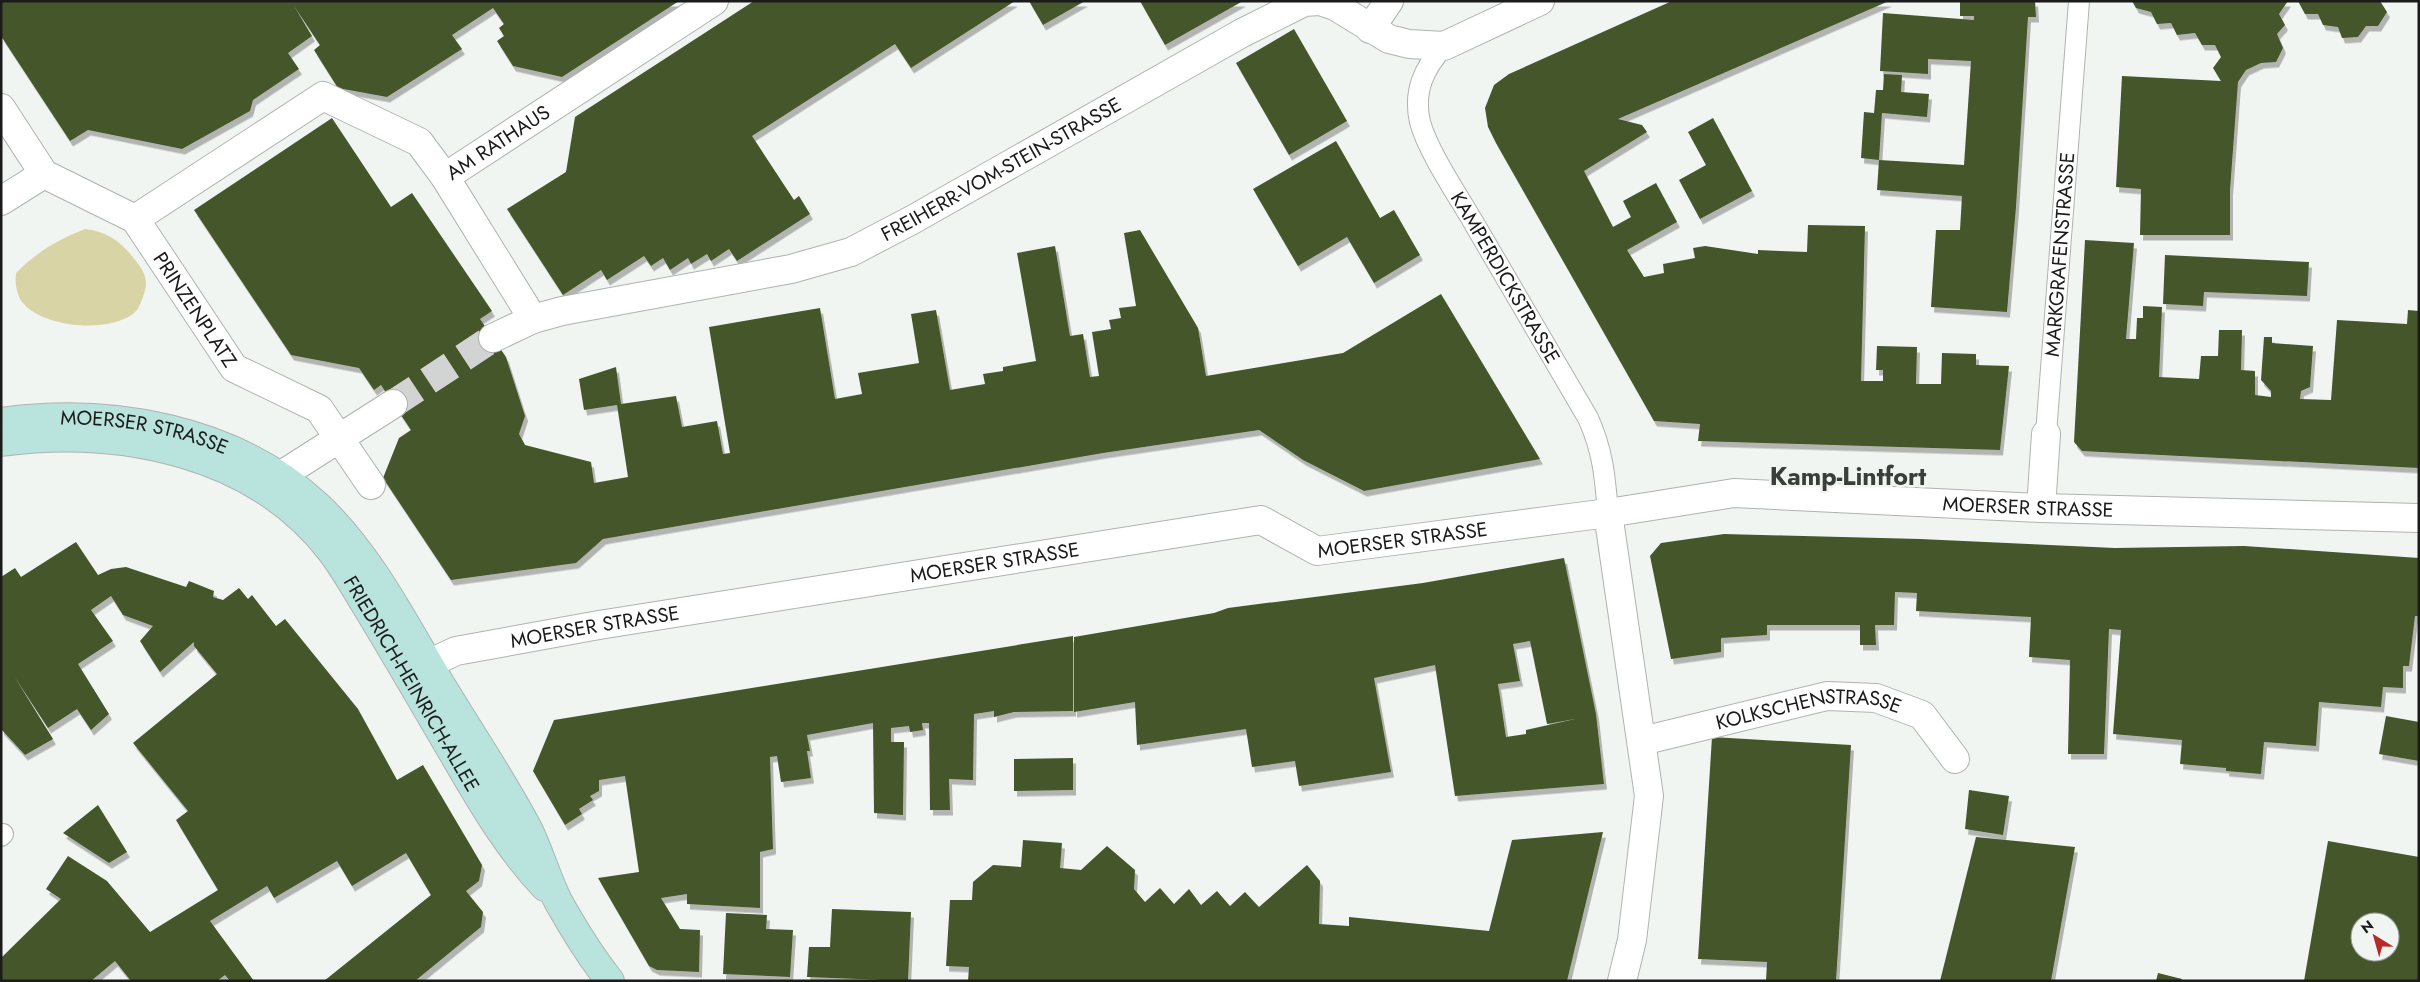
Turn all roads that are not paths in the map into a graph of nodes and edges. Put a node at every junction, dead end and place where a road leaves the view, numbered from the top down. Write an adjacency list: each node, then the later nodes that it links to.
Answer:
1 (714, 1): 9 (street, AM RATHAUS)
2 (1389, 1): 5 (street)
3 (1540, 1): 6 (street)
4 (2079, 1): 16 (lane, MARKGRAFENSTRASSE)
5 (1370, 29): 6 (street, FREIHERR-VOM-STEIN-STRASSE); 12 (street, FREIHERR-VOM-STEIN-STRASSE)
6 (1444, 46): 23 (lane, KAMPERDICKSTRASSE)
7 (1, 108): 8 (street)
8 (44, 174): 10 (street); 11 (street)
9 (445, 177): 11 (street, AM RATHAUS); 12 (street)
10 (1, 202)
11 (135, 219): 17 (street, PRINZENPLATZ)
12 (533, 319): 13 (street, FREIHERR-VOM-STEIN-STRASSE)
13 (493, 338)
14 (393, 404): 17 (street)
15 (1, 422): 19 (main road, MOERSER STRASSE)
16 (2046, 434): 22 (street, MARKGRAFENSTRASSE)
17 (340, 439): 19 (street); 21 (street, PRINZENPLATZ)
18 (1, 442): 20 (main road, MOERSER STRASSE)
19 (280, 476): 25 (main road, FRIEDRICH-HEINRICH-ALLEE)
20 (249, 482): 25 (main road, FRIEDRICH-HEINRICH-ALLEE)
21 (371, 485)
22 (2041, 508): 23 (street, MOERSER STRASSE); 24 (street, MOERSER STRASSE)
23 (1608, 513): 25 (street, MOERSER STRASSE); 26 (street)
24 (2419, 518)
25 (417, 668): 28 (main road, FRIEDRICH-HEINRICH-ALLEE)
26 (1642, 740): 27 (street, KOLKSCHENSTRASSE); 29 (street)
27 (1954, 759)
28 (610, 981)
29 (1622, 981)

